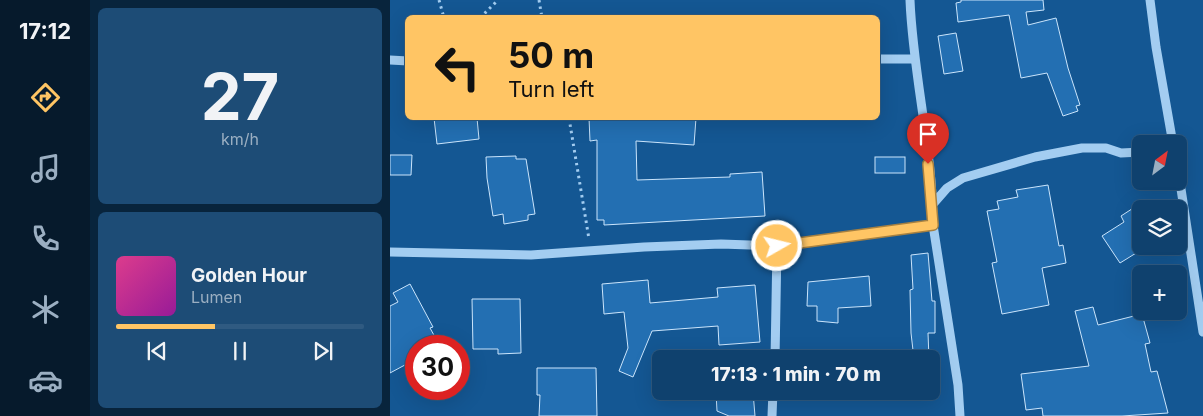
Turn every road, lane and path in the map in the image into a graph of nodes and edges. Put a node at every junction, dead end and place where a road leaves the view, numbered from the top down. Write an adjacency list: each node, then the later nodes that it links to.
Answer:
1 (439, 0): 6 (path)
2 (498, 0): 7 (path)
3 (539, 0): 8 (path)
4 (910, 0): 12 (street)
5 (1150, 0): 14 (street)
6 (443, 15)
7 (483, 15)
8 (542, 15)
9 (390, 60): 10 (street)
10 (405, 60)
11 (880, 60): 12 (street)
12 (914, 60): 17 (street)
13 (569, 120): 20 (path)
14 (1171, 135)
15 (1132, 152): 17 (street)
16 (1181, 190): 22 (street)
17 (933, 204): 18 (street)
18 (933, 225): 19 (street); 26 (street)
19 (777, 246): 20 (street); 23 (street)
20 (592, 251): 21 (street)
21 (390, 252)
22 (1203, 332)
23 (775, 350)
24 (773, 400): 25 (street)
25 (772, 416)
26 (960, 416)

